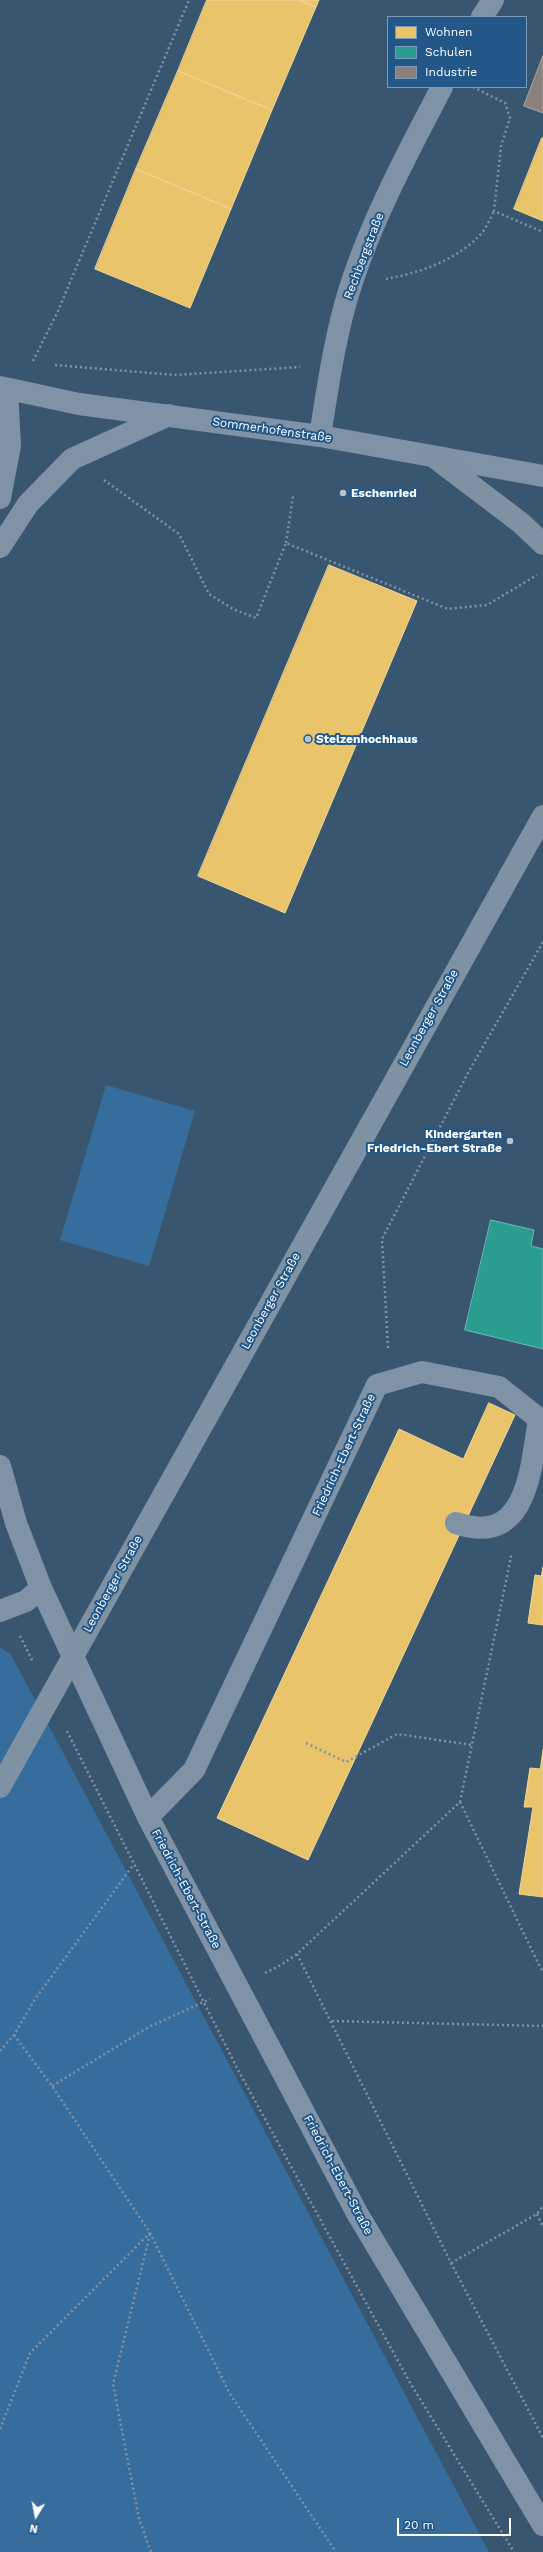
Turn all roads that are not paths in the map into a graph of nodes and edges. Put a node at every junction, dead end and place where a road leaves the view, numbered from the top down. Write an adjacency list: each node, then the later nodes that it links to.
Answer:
1 (493, 0): 2 (street)
2 (483, 16)
3 (441, 88): 6 (street, Rechbergstraße)
4 (2, 391): 5 (street, Sommerhofenstraße); 9 (street)
5 (169, 416): 6 (street, Sommerhofenstraße); 11 (street)
6 (320, 436): 7 (street, Sommerhofenstraße)
7 (434, 457): 8 (street, Sommerhofenstraße); 10 (main road)
8 (543, 476)
9 (0, 498)
10 (543, 544)
11 (0, 547)
12 (543, 816): 17 (main road, Leonberger Straße)
13 (0, 1466): 15 (street, Friedrich-Ebert-Straße)
14 (456, 1523): 18 (street, Friedrich-Ebert-Straße)
15 (41, 1588): 16 (street); 18 (street, Friedrich-Ebert-Straße)
16 (0, 1612)
17 (0, 1786)
18 (148, 1817): 19 (street, Friedrich-Ebert-Straße)
19 (543, 2525)

